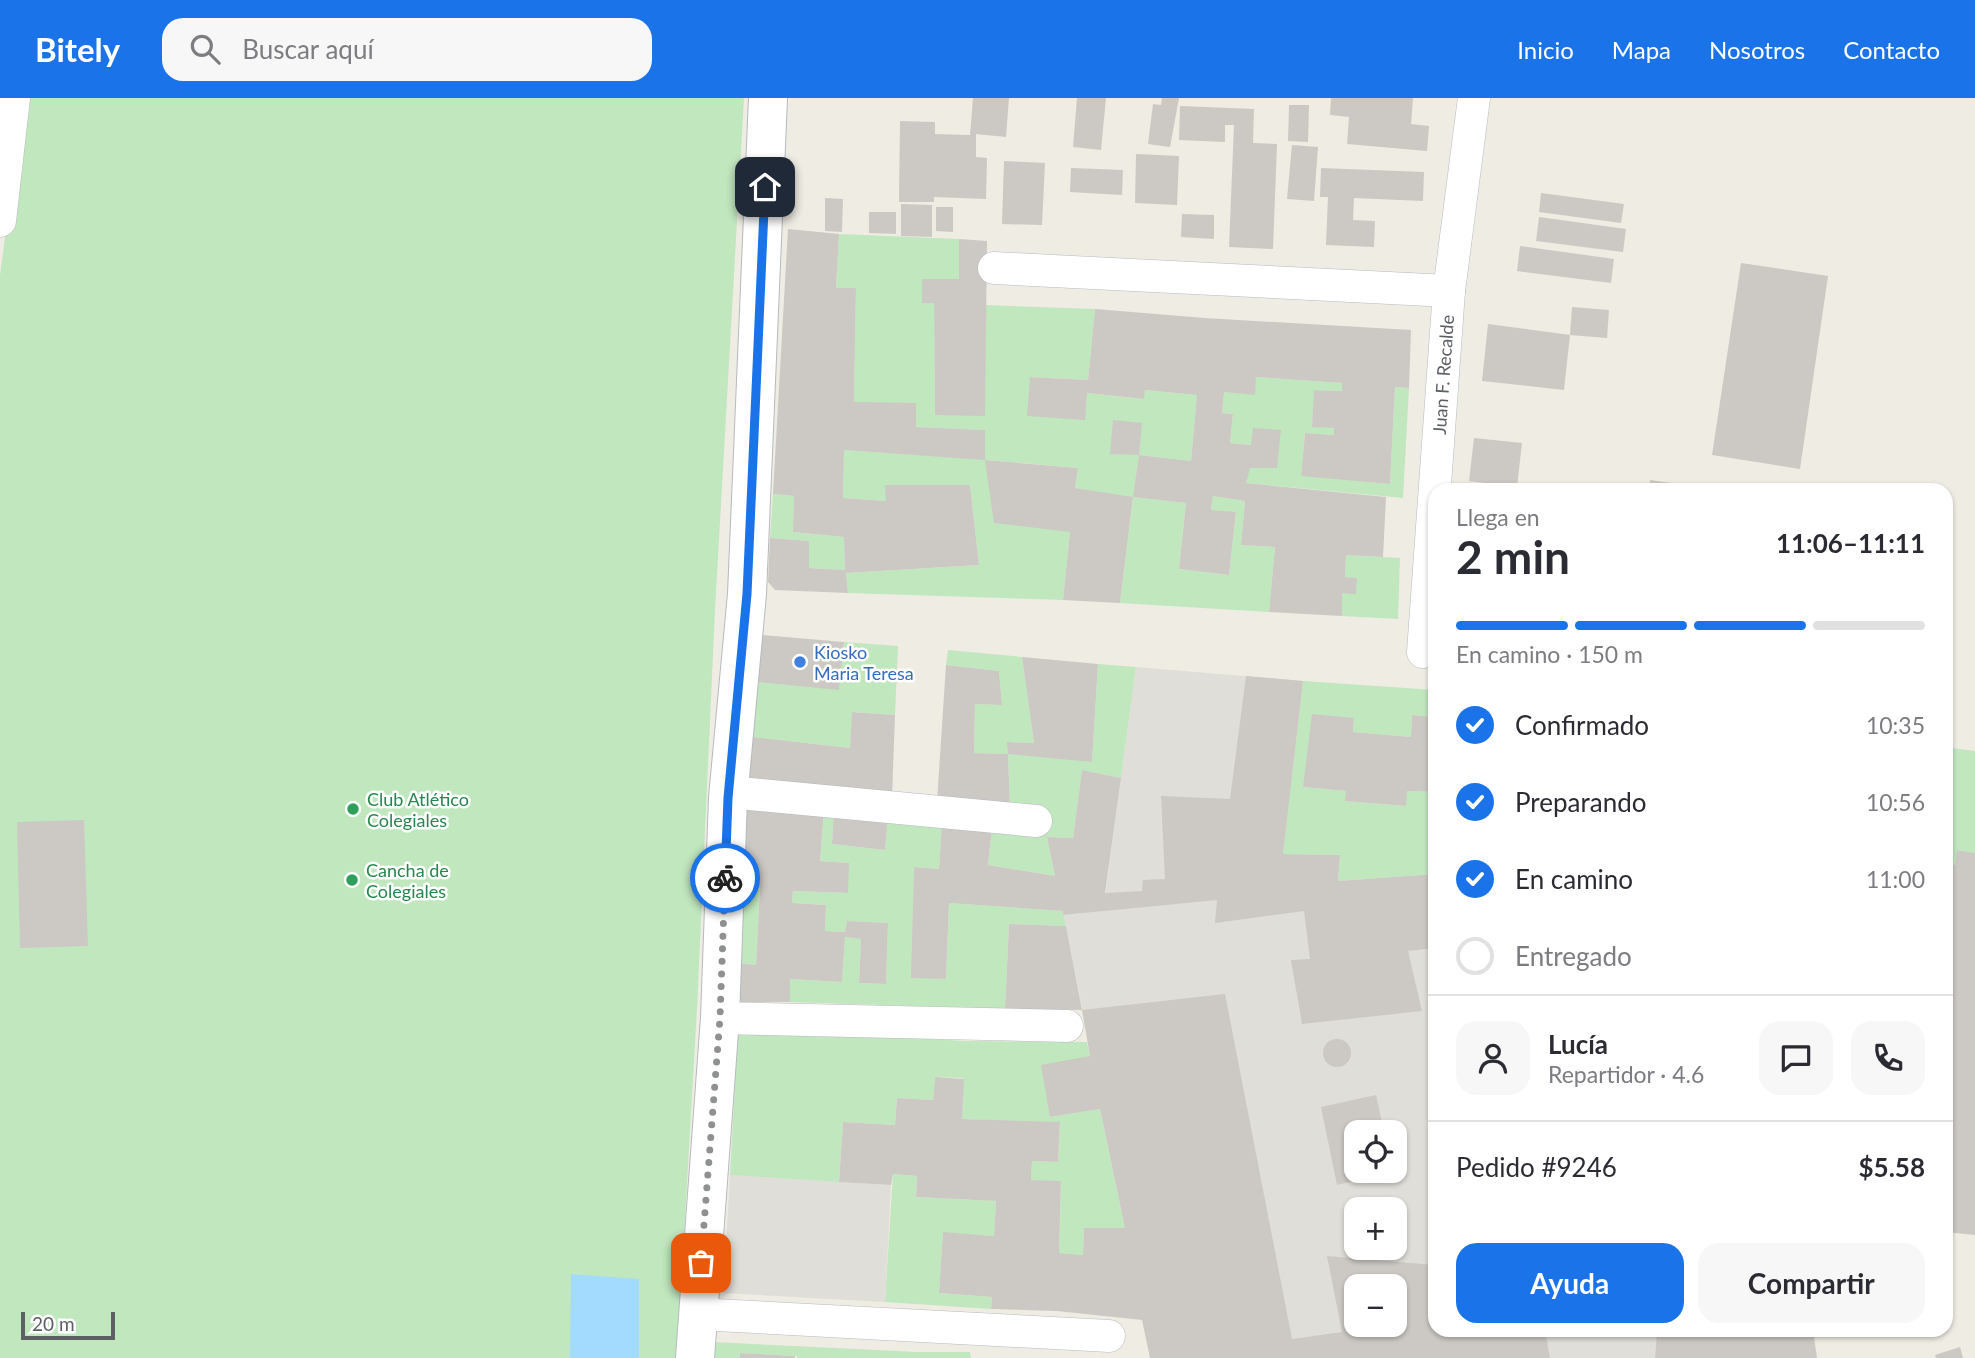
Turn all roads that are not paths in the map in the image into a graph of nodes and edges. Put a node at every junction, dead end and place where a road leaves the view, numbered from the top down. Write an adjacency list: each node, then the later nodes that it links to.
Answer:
1 (14, 98): 4 (street)
2 (768, 98): 10 (street)
3 (1474, 98): 6 (street, Juan F. Recalde)
4 (0, 221)
5 (994, 268): 6 (street)
6 (1449, 291): 7 (street, Juan F. Recalde)
7 (1435, 483)
8 (1428, 583): 9 (street, Juan F. Recalde)
9 (1423, 652)
10 (729, 792): 11 (street); 12 (street)
11 (1036, 821)
12 (720, 1018): 13 (street); 14 (street)
13 (1067, 1026)
14 (697, 1314): 15 (street); 16 (street)
15 (1109, 1336)
16 (695, 1358)

